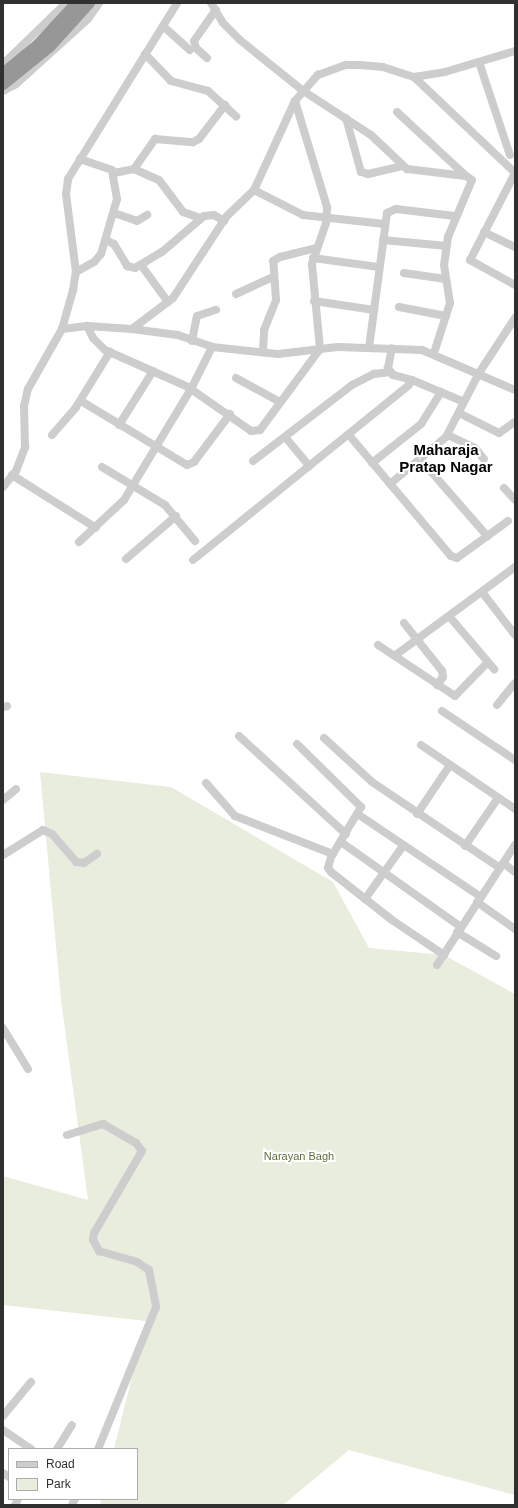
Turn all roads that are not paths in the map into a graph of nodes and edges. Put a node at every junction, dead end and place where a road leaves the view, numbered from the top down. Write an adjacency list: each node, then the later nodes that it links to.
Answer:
1 (66, 3): 13 (street)
2 (77, 3): 14 (highway)
3 (89, 3): 16 (highway)
4 (99, 3): 18 (street)
5 (177, 3): 7 (street)
6 (213, 7): 11 (street); 17 (street)
7 (163, 26): 8 (street); 10 (street)
8 (190, 50)
9 (515, 51): 12 (street)
10 (145, 54): 20 (street); 25 (street)
11 (208, 58)
12 (479, 62): 15 (street); 24 (street)
13 (3, 64)
14 (3, 74)
15 (414, 77): 17 (street); 29 (street)
16 (3, 84)
17 (302, 90): 19 (street); 23 (street)
18 (3, 91)
19 (295, 101): 31 (street); 35 (street)
20 (225, 105): 22 (street); 27 (street)
21 (397, 112): 30 (street)
22 (236, 116)
23 (346, 118): 26 (street); 26 (street)
24 (510, 155)
25 (80, 159): 28 (street); 48 (street)
26 (403, 166): 30 (street)
27 (134, 169): 28 (street); 36 (street)
28 (114, 173): 32 (street)
29 (515, 173): 39 (street)
30 (466, 176): 34 (street)
31 (254, 190): 35 (street); 37 (street)
32 (114, 213): 33 (street); 40 (street)
33 (147, 215)
34 (455, 216): 38 (street); 42 (street)
35 (327, 217): 38 (street); 44 (street)
36 (200, 218): 37 (street); 46 (street)
37 (224, 221): 55 (street)
38 (385, 224): 41 (street)
39 (484, 232): 43 (street); 52 (street)
40 (106, 240): 46 (street); 48 (street)
41 (382, 240): 42 (street); 47 (street)
42 (447, 246): 51 (street)
43 (515, 246)
44 (317, 248): 45 (street); 50 (street)
45 (313, 258): 47 (street); 54 (street)
46 (141, 265): 55 (street)
47 (379, 267): 58 (street)
48 (76, 272): 62 (street)
49 (404, 273): 51 (street)
50 (273, 277): 53 (street); 70 (street)
51 (446, 279): 59 (street)
52 (515, 285)
53 (236, 294)
54 (314, 301): 58 (street); 68 (street)
55 (168, 302): 63 (street)
56 (399, 307): 59 (street)
57 (216, 310): 64 (street)
58 (374, 310): 66 (street)
59 (446, 316): 71 (street)
60 (514, 321): 74 (street)
61 (87, 326): 62 (street); 63 (street); 69 (street)
62 (62, 329): 99 (street)
63 (132, 329): 64 (street)
64 (192, 340): 65 (street)
65 (212, 347): 70 (street); 77 (street)
66 (369, 348): 67 (street); 68 (street)
67 (392, 348): 71 (street); 73 (street)
68 (320, 349): 70 (street); 81 (street)
69 (110, 352): 72 (street); 80 (street)
70 (263, 352)
71 (434, 353): 74 (street)
72 (153, 371): 77 (street); 86 (street)
73 (391, 372): 76 (street); 91 (street)
74 (479, 373): 78 (street); 82 (street)
75 (236, 378): 81 (street)
76 (412, 380): 79 (street); 89 (street)
77 (191, 389): 84 (street); 92 (street)
78 (515, 390)
79 (441, 392): 82 (street); 96 (street)
80 (81, 401): 86 (street); 88 (street)
81 (280, 402): 84 (street)
82 (464, 402): 83 (street)
83 (459, 413): 87 (street); 90 (street)
84 (230, 414): 92 (street)
85 (515, 422): 87 (street)
86 (119, 425): 92 (street)
87 (511, 431)
88 (52, 435)
89 (348, 435): 96 (street); 97 (street)
90 (448, 435): 93 (street); 94 (street)
91 (285, 437): 95 (street); 97 (street)
92 (156, 449): 100 (street)
93 (484, 459)
94 (421, 460): 101 (street); 107 (street)
95 (253, 461)
96 (372, 463): 101 (street)
97 (309, 466): 111 (street)
98 (102, 467): 100 (street)
99 (6, 481): 106 (street)
100 (134, 484): 104 (street); 106 (street)
101 (390, 484): 107 (street)
102 (504, 488): 103 (street)
103 (515, 500)
104 (176, 516): 108 (street); 110 (street)
105 (508, 521): 107 (street)
106 (96, 528): 109 (street)
107 (488, 536)
108 (196, 540)
109 (79, 542)
110 (126, 559)
111 (193, 560)
112 (515, 567): 113 (street)
113 (482, 592): 114 (street); 116 (street)
114 (449, 616): 117 (street); 120 (street)
115 (404, 623): 117 (street)
116 (515, 635)
117 (417, 640): 119 (street); 123 (street)
118 (378, 644): 119 (street)
119 (397, 654): 123 (street)
120 (488, 662): 121 (street); 123 (street)
121 (494, 669)
122 (515, 683): 124 (street)
123 (437, 685)
124 (497, 705)
125 (442, 711): 130 (street)
126 (239, 736): 139 (street)
127 (324, 738): 137 (street)
128 (297, 744): 138 (street)
129 (421, 745): 131 (street)
130 (515, 760)
131 (450, 765): 134 (street); 137 (street)
132 (206, 783): 146 (street)
133 (16, 789): 135 (street)
134 (498, 798): 136 (street); 143 (street)
135 (3, 800)
136 (515, 809)
137 (417, 814): 143 (street)
138 (359, 815): 139 (street); 142 (street)
139 (346, 834): 140 (street)
140 (341, 842): 146 (street); 149 (street)
141 (515, 845): 147 (street)
142 (404, 846): 149 (street); 151 (street)
143 (465, 846): 147 (street)
144 (3, 854): 145 (street)
145 (97, 854)
146 (333, 854): 150 (street)
147 (501, 866): 148 (street); 151 (street)
148 (515, 872)
149 (384, 873): 150 (street); 153 (street)
150 (365, 899): 154 (street)
151 (479, 900): 152 (street); 153 (street)
152 (515, 929)
153 (459, 930): 154 (street); 155 (street)
154 (444, 954): 156 (street)
155 (496, 956)
156 (437, 965)
157 (3, 1028): 158 (street)
158 (28, 1069)
159 (67, 1135): 166 (street)
160 (31, 1382): 161 (street)
161 (3, 1416)
162 (72, 1425): 165 (street)
163 (3, 1430): 164 (street)
164 (30, 1448)
165 (58, 1448)
166 (98, 1448)

